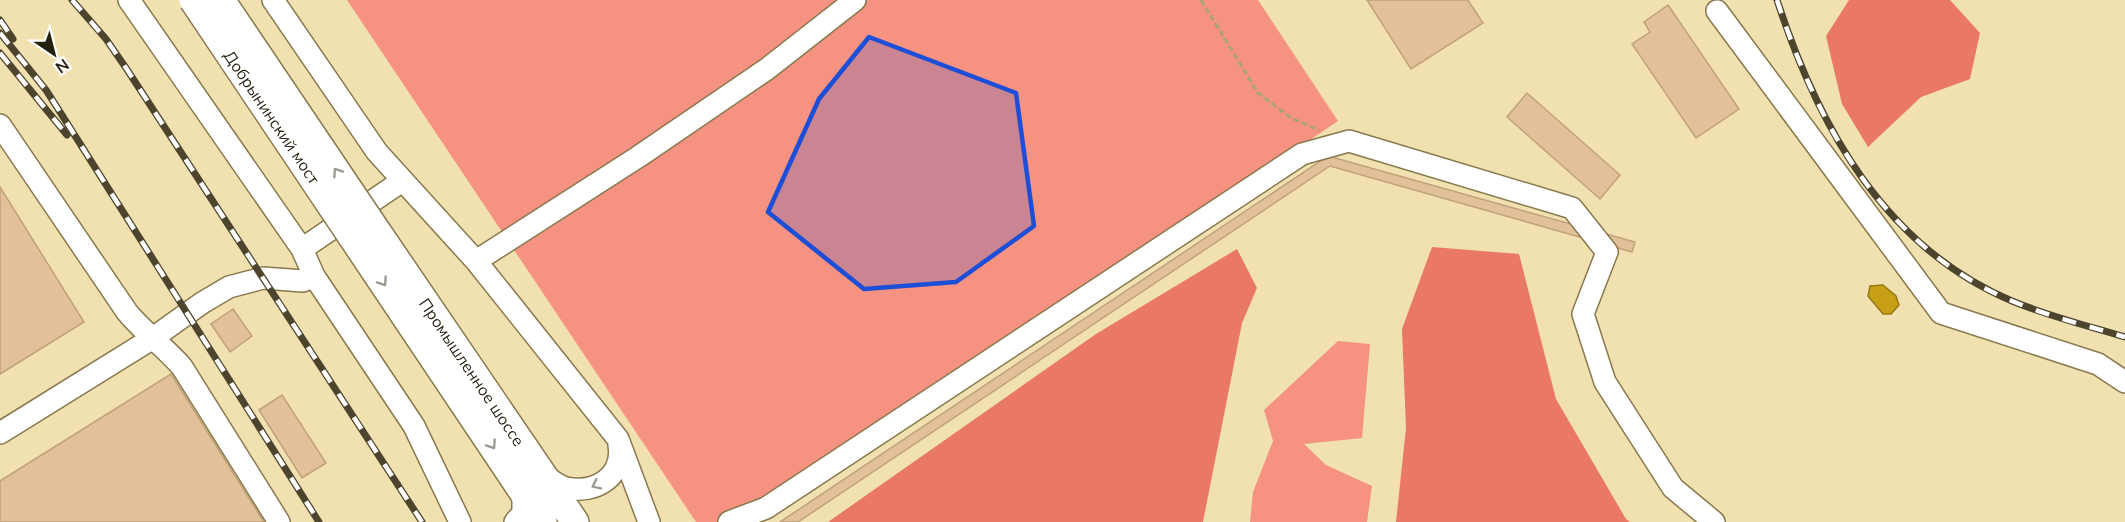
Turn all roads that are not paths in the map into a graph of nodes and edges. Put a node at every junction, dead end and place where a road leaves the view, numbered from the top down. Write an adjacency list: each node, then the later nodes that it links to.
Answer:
1 (129, 0): 10 (street)
2 (193, 0): 9 (main road, Добрынинский мост, bridge)
3 (221, 0): 9 (main road, Добрынинский мост, one-way to 3, bridge)
4 (273, 0): 8 (street)
5 (855, 0): 11 (street)
6 (1717, 11): 14 (street)
7 (0, 125): 13 (street)
8 (402, 181): 10 (street); 11 (street)
9 (360, 227): 17 (main road, Промышленное шоссе)
10 (302, 249): 12 (street)
11 (476, 261): 16 (street)
12 (314, 276): 13 (street); 19 (street)
13 (153, 338): 15 (street); 18 (street)
14 (2125, 382)
15 (0, 433)
16 (618, 439): 17 (street, one-way to 17); 23 (street)
17 (533, 483): 20 (street); 21 (main road, Промышленное шоссе); 22 (main road, Промышленное шоссе)
18 (279, 522)
19 (460, 522)
20 (515, 522)
21 (543, 522)
22 (575, 522)
23 (649, 522)
24 (729, 522): 25 (street)
25 (1714, 522)

